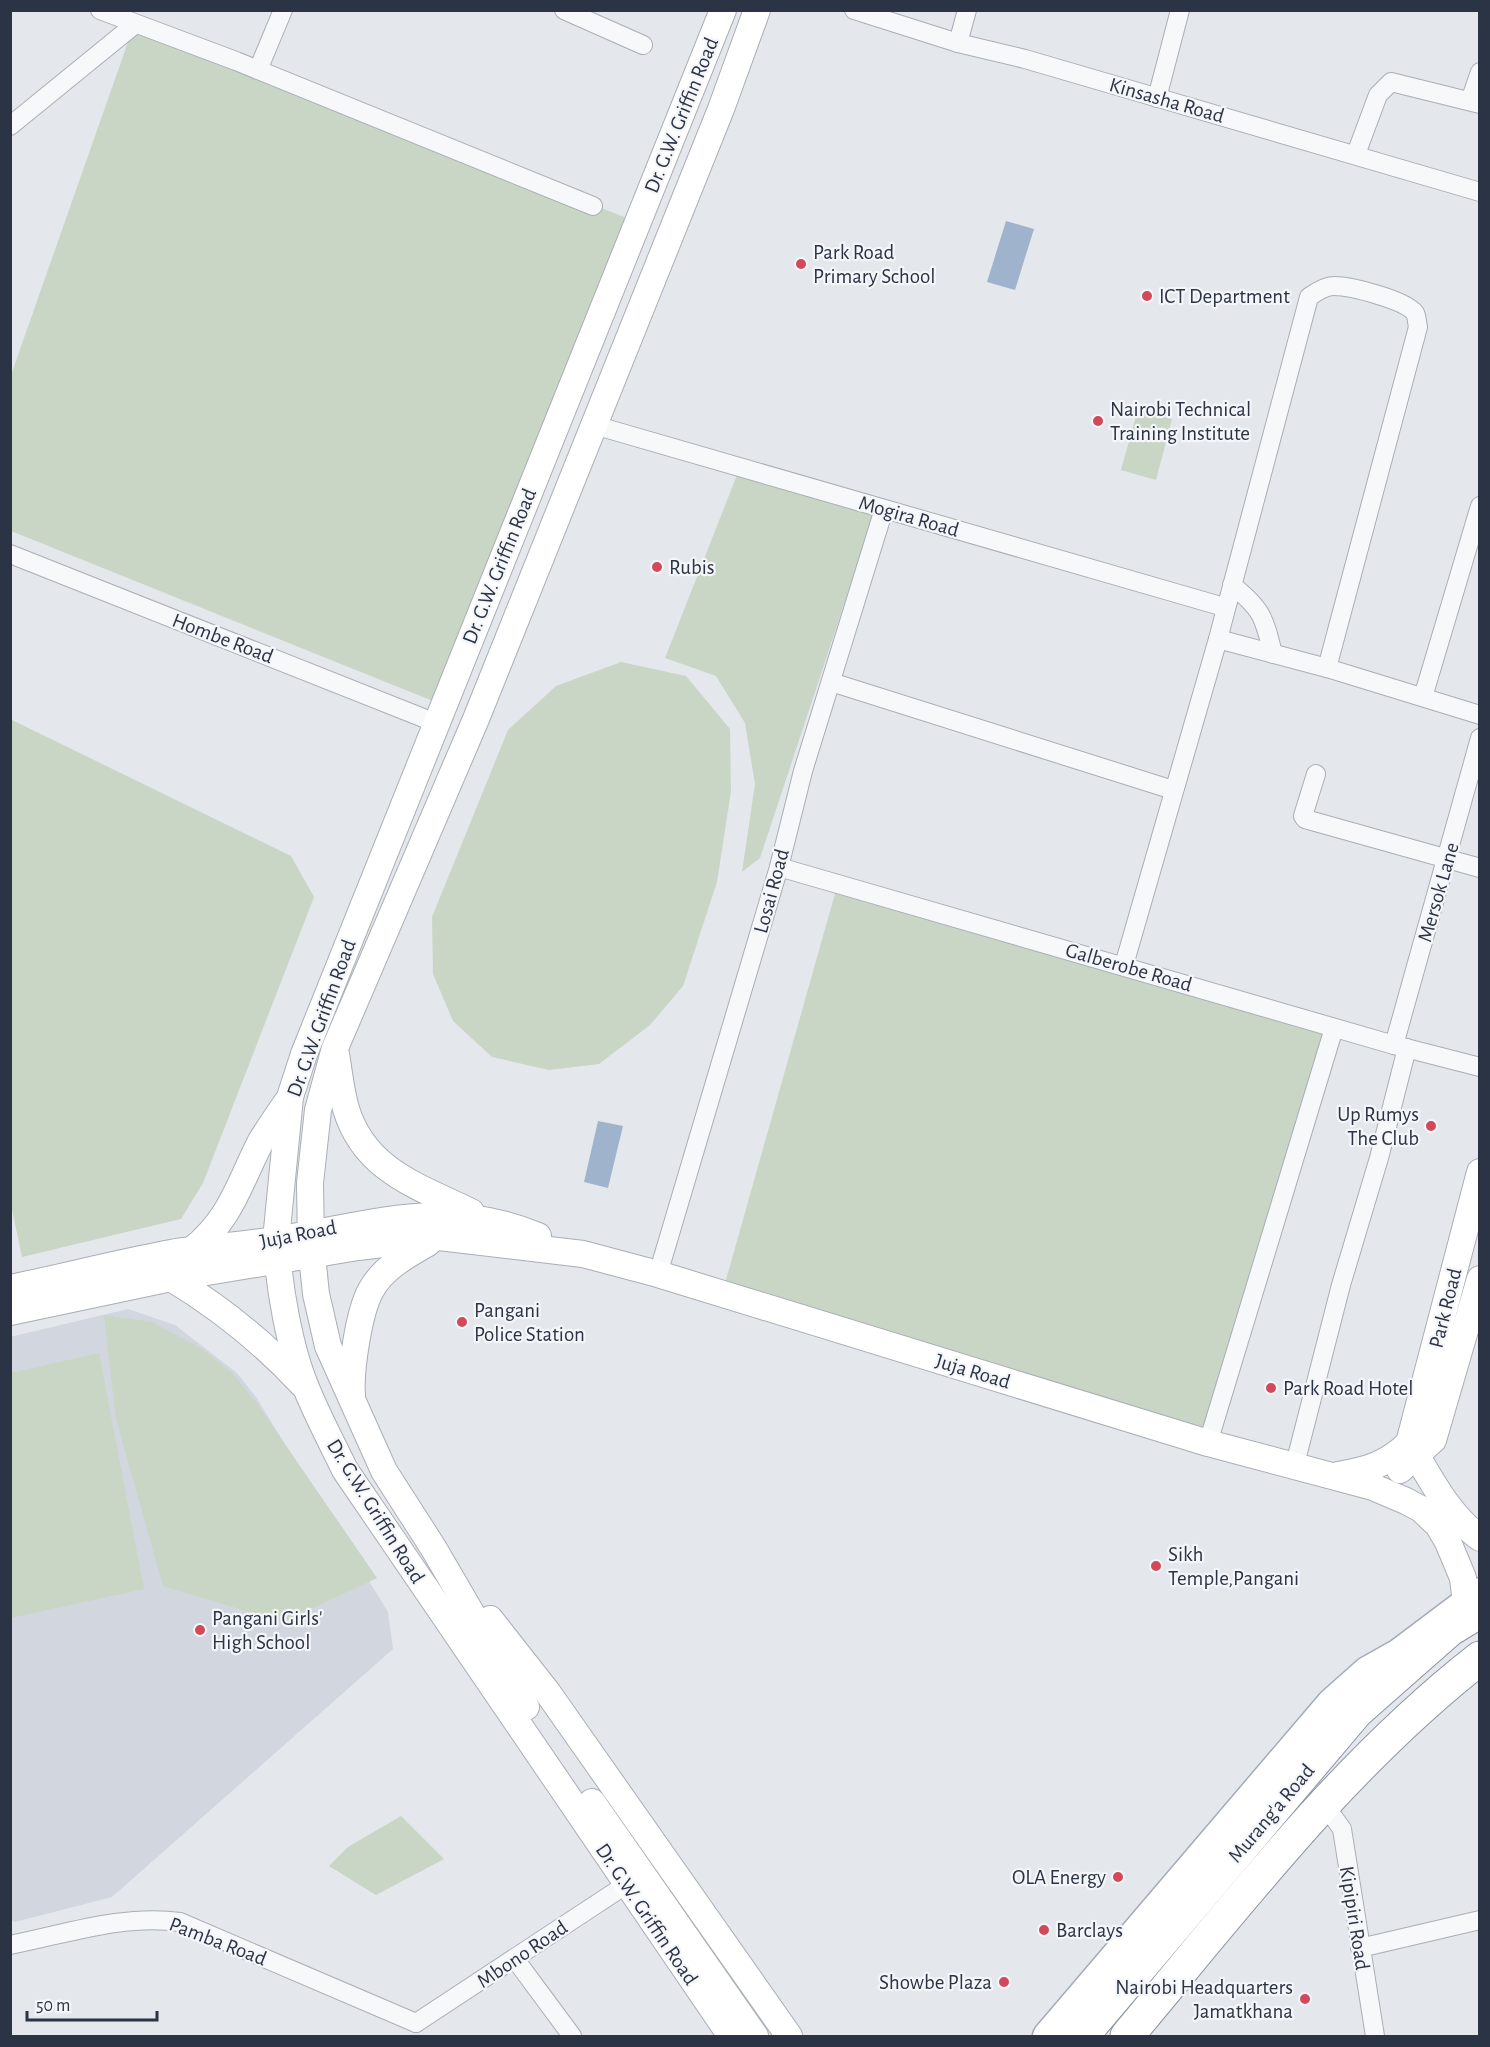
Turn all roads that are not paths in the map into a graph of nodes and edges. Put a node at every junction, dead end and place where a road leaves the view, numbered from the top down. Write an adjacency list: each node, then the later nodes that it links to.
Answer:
1 (99, 10): 9 (street)
2 (282, 10): 12 (street)
3 (564, 10): 11 (street)
4 (723, 10): 32 (main road, Dr. G.W. Griffin Road)
5 (757, 10): 20 (main road, Dr. G.W. Griffin Road)
6 (854, 10): 10 (street, Kinsasha Road)
7 (967, 10): 10 (street)
8 (1180, 10): 14 (street)
9 (134, 25): 12 (street); 16 (street)
10 (958, 43): 14 (street, Kinsasha Road)
11 (643, 45)
12 (258, 70): 19 (street)
13 (1479, 72): 15 (street)
14 (1157, 98): 17 (street, Kinsasha Road)
15 (1475, 103): 17 (street)
16 (10, 126)
17 (1356, 154): 18 (street, Kinsasha Road)
18 (1479, 192)
19 (593, 206)
20 (594, 425): 22 (street, Mogira Road); 42 (main road, Dr. G.W. Griffin Road)
21 (1479, 506): 30 (street)
22 (884, 508): 25 (street, Mogira Road); 29 (street, Losai Road)
23 (10, 554): 32 (street, Hombe Road)
24 (1232, 585): 25 (street); 27 (street); 28 (street)
25 (1224, 607): 26 (street)
26 (1218, 639): 27 (street); 35 (street)
27 (1273, 654): 28 (street)
28 (1327, 668): 30 (street)
29 (831, 682): 35 (street); 37 (street, Losai Road)
30 (1423, 697): 31 (street)
31 (1479, 715)
32 (436, 723): 44 (main road, Dr. G.W. Griffin Road)
33 (1479, 738): 36 (street, Mersok Lane)
34 (1316, 774): 36 (street)
35 (1173, 790): 39 (street)
36 (1448, 858): 38 (street); 41 (street, Mersok Lane)
37 (779, 867): 39 (street, Galberobe Road); 52 (street, Losai Road)
38 (1479, 868)
39 (1124, 966): 40 (street, Galberobe Road)
40 (1334, 1028): 41 (street, Galberobe Road); 59 (street)
41 (1400, 1047): 43 (street, Galberobe Road); 61 (street, Mersok Lane)
42 (335, 1048): 46 (main road); 48 (main road, Dr. G.W. Griffin Road)
43 (1479, 1067)
44 (290, 1097): 49 (main road); 50 (main road, Dr. G.W. Griffin Road)
45 (1479, 1172): 60 (main road, Park Road)
46 (488, 1221): 48 (main road, Juja Road); 51 (main road, Juja Road)
47 (439, 1237): 48 (main road, Juja Road); 51 (main road, Juja Road); 58 (main road)
48 (311, 1244): 50 (main road, Juja Road); 58 (main road, Dr. G.W. Griffin Road)
49 (192, 1250): 50 (main road, Juja Road); 55 (main road, Juja Road)
50 (277, 1251): 53 (main road, Juja Road); 57 (main road, Dr. G.W. Griffin Road)
51 (583, 1254): 52 (main road, Juja Road)
52 (658, 1274): 59 (main road, Juja Road)
53 (171, 1278): 56 (main road, Juja Road); 57 (main road)
54 (1479, 1279): 60 (main road, Park Road)
55 (10, 1288)
56 (10, 1312)
57 (306, 1389): 66 (main road, Dr. G.W. Griffin Road)
58 (353, 1407): 65 (main road, Dr. G.W. Griffin Road)
59 (1208, 1443): 61 (main road, Juja Road)
60 (1413, 1450): 62 (main road); 63 (main road); 64 (main road)
61 (1294, 1468): 62 (main road, Juja Road)
62 (1329, 1476): 63 (main road, Juja Road)
63 (1365, 1485): 67 (main road, Juja Road)
64 (1479, 1538)
65 (434, 1549): 70 (main road, Dr. G.W. Griffin Road); 81 (main road, Dr. G.W. Griffin Road)
66 (408, 1565): 70 (main road); 72 (main road, Dr. G.W. Griffin Road)
67 (1475, 1602): 68 (highway, Murang'a Road)
68 (1434, 1633): 82 (main road); 83 (highway, Murang'a Road)
69 (1479, 1658): 71 (highway, Murang'a Road)
70 (526, 1707): 80 (main road)
71 (1323, 1804): 75 (street, Kipipiri Road); 84 (highway, Murang'a Road)
72 (627, 1884): 76 (street, Mbono Road); 79 (main road, Dr. G.W. Griffin Road)
73 (1479, 1920): 75 (street)
74 (10, 1945): 77 (street, Pamba Road)
75 (1360, 1948): 85 (street, Kipipiri Road)
76 (514, 1959): 77 (street, Mbono Road); 78 (street)
77 (412, 2030)
78 (572, 2037)
79 (731, 2037)
80 (755, 2037)
81 (789, 2037)
82 (1047, 2037)
83 (1082, 2037)
84 (1126, 2037)
85 (1375, 2037)

